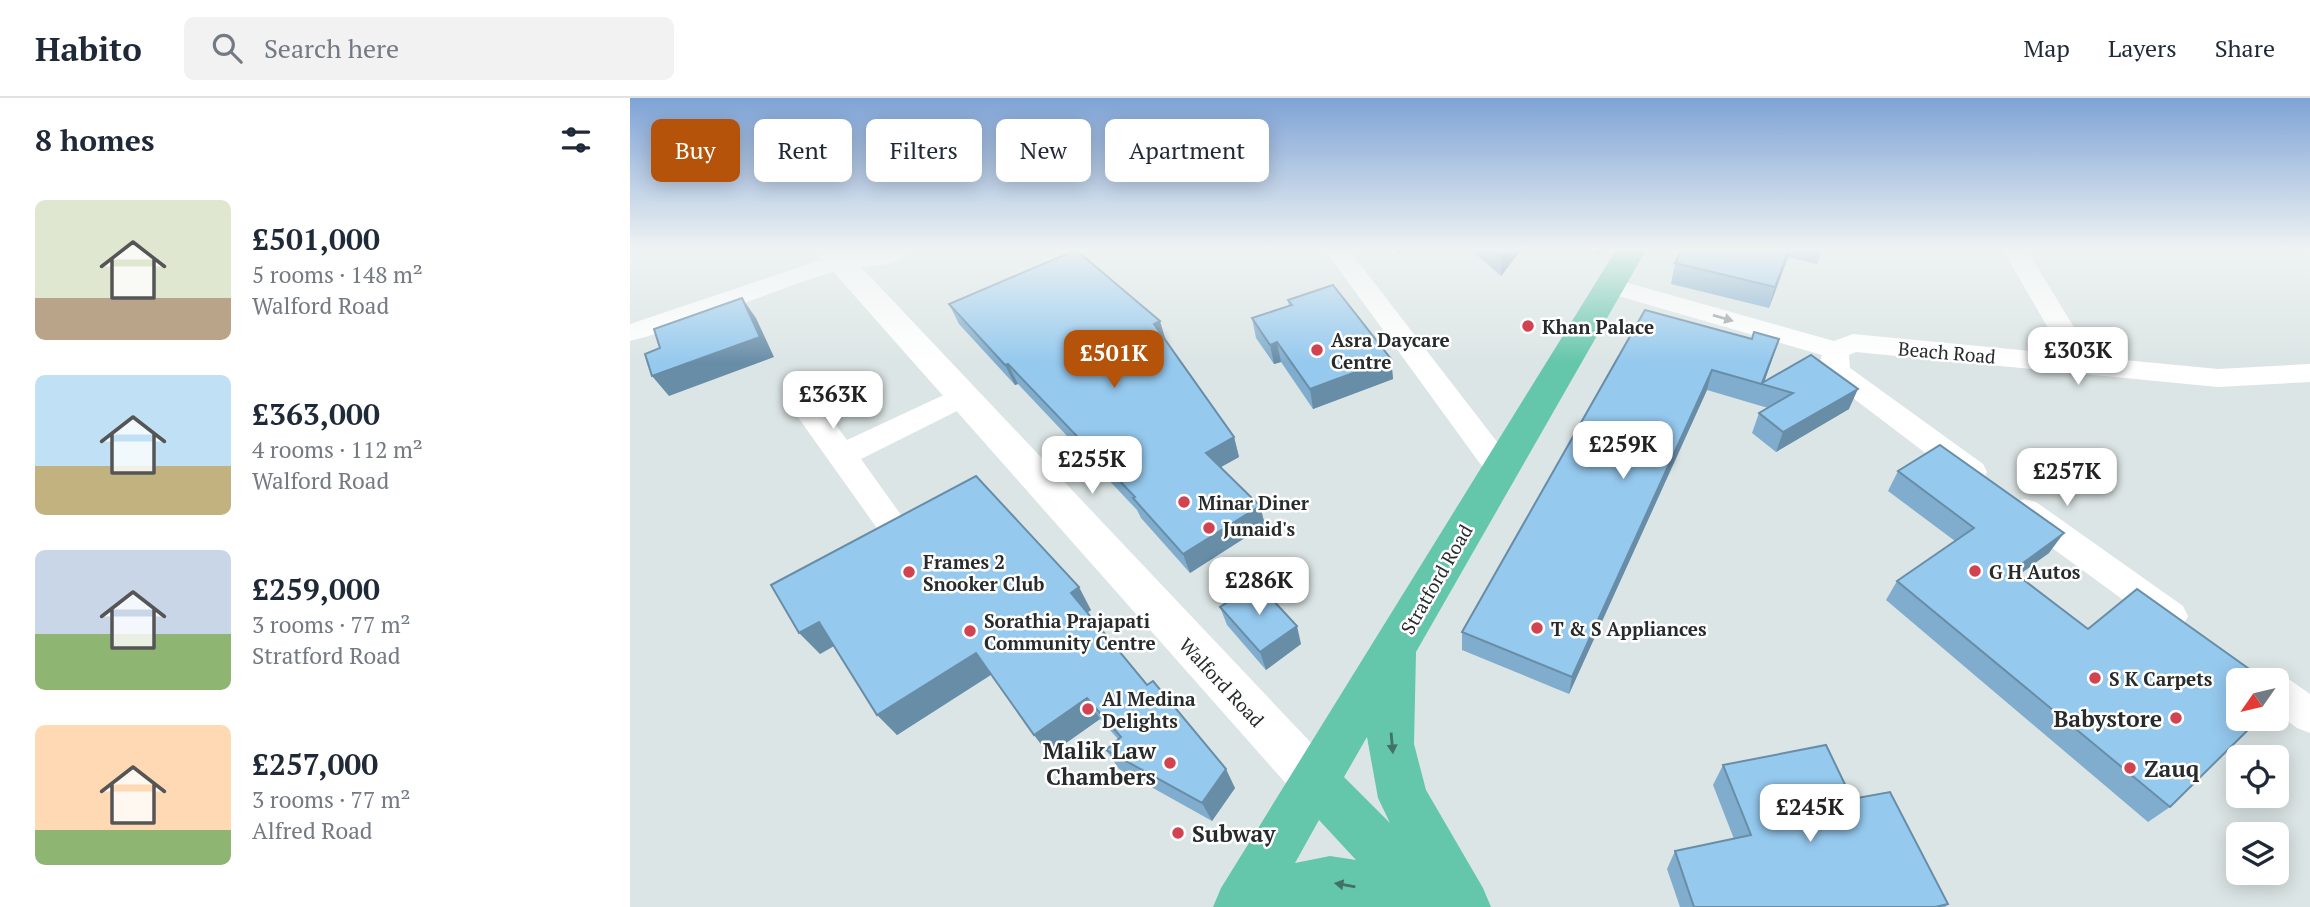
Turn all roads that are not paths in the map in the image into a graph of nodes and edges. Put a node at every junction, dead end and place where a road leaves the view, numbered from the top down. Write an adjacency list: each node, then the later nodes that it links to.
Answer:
1 (750, 288): 7 (street)
2 (863, 288): 11 (main road, Walford Road)
3 (1365, 288): 14 (street)
4 (1609, 288): 14 (highway, Stratford Road)
5 (1616, 288): 8 (street, one-way to 8)
6 (2037, 288): 9 (street)
7 (630, 333)
8 (1836, 350): 9 (street, Beach Road); 16 (street)
9 (2082, 363): 10 (street, Beach Road)
10 (2310, 373)
11 (961, 397): 13 (street); 20 (main road, Walford Road)
12 (799, 399): 13 (street)
13 (842, 455): 15 (street)
14 (1500, 468): 17 (highway, Stratford Road)
15 (890, 522)
16 (2195, 634)
17 (1394, 650): 20 (highway, Stratford Road); 25 (highway, one-way to 25)
18 (2289, 701): 19 (street)
19 (2310, 716)
20 (1314, 780): 21 (highway, Stratford Road); 24 (highway)
21 (1240, 907)
22 (1252, 907): 23 (highway, one-way to 22)
23 (1409, 907)
24 (1436, 907)
25 (1464, 907)

